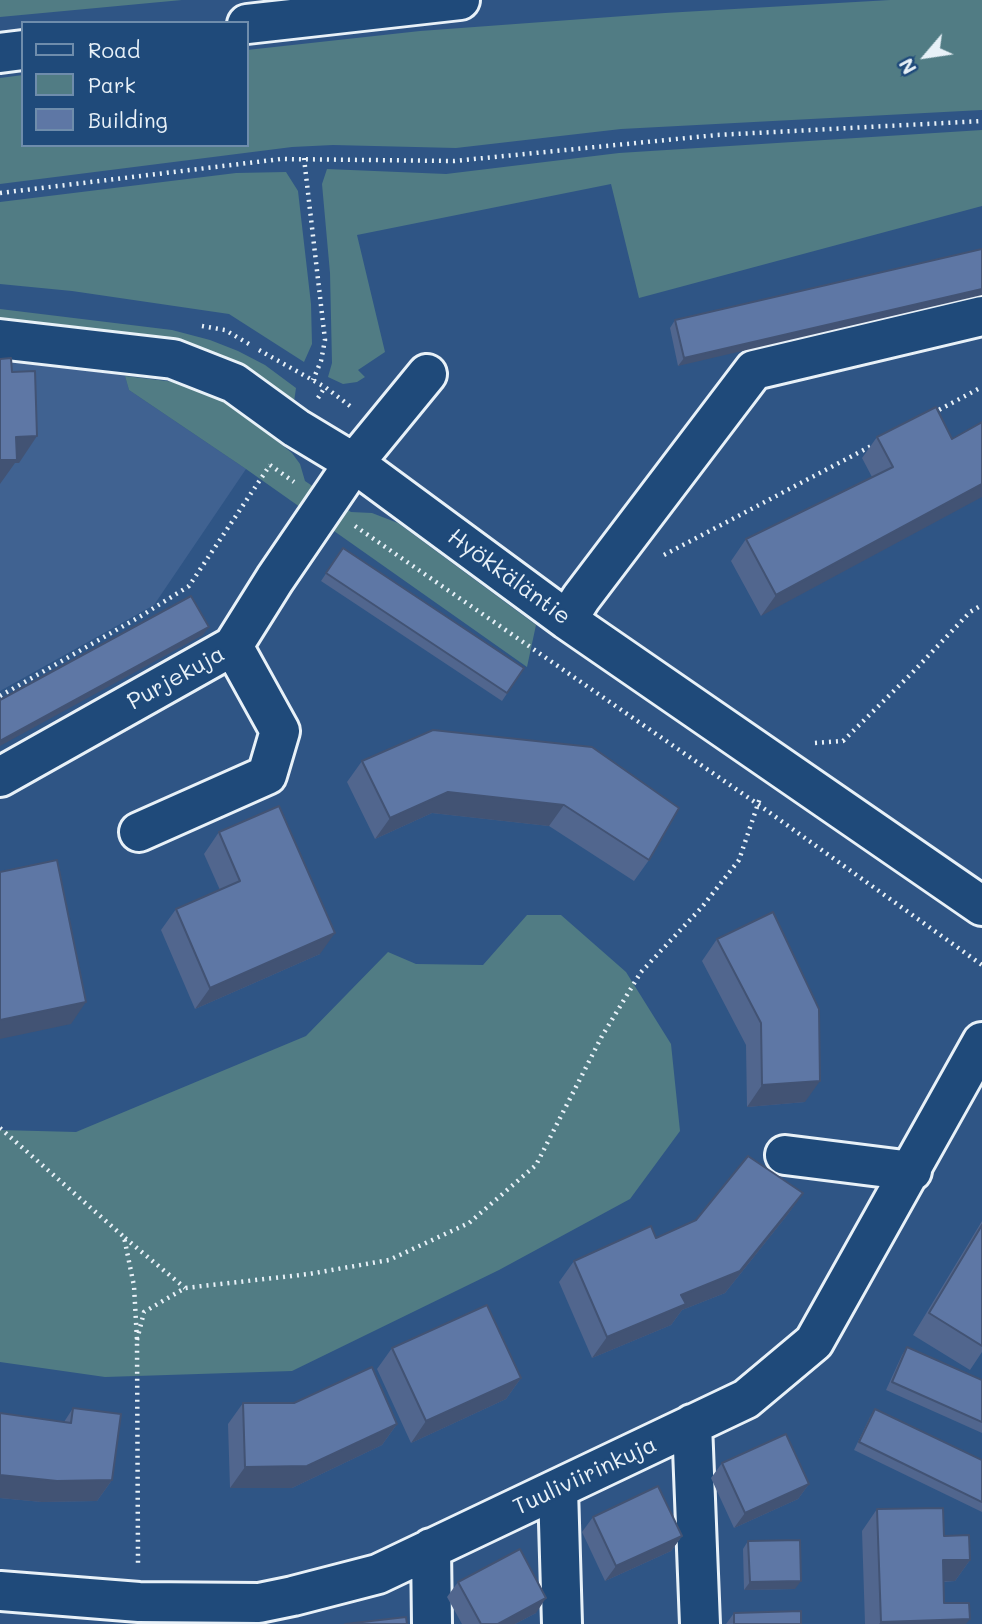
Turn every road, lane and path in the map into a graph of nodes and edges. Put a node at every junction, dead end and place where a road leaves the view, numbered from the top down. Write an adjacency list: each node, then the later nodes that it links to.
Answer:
1 (460, 0): 2 (street)
2 (248, 24)
3 (21, 50): 4 (street)
4 (0, 53)
5 (982, 121): 6 (path)
6 (304, 158): 7 (path); 11 (path)
7 (0, 193)
8 (982, 316): 22 (street)
9 (0, 339): 15 (street, Hyökkäläntie)
10 (427, 374): 17 (street, Purjekuja)
11 (313, 380)
12 (326, 387): 15 (path)
13 (981, 389): 14 (path)
14 (931, 414)
15 (296, 428): 17 (street, Hyökkäläntie); 18 (path)
16 (883, 440): 20 (path)
17 (354, 463): 19 (street, Purjekuja); 22 (street, Hyökkäläntie)
18 (270, 465): 19 (path); 24 (path)
19 (325, 505): 23 (street, Purjekuja); 27 (path)
20 (654, 560)
21 (982, 605): 25 (path)
22 (567, 620): 29 (street, Hyökkäläntie)
23 (233, 646): 26 (street, Purjekuja); 28 (street)
24 (0, 696)
25 (807, 743)
26 (0, 777)
27 (759, 805): 30 (path); 36 (path)
28 (139, 832)
29 (982, 906)
30 (982, 965)
31 (982, 1042): 34 (street, Tuuliviirinkuja)
32 (0, 1128): 35 (path)
33 (785, 1155): 34 (street)
34 (912, 1171): 38 (street, Tuuliviirinkuja)
35 (124, 1237): 36 (path); 37 (path)
36 (184, 1289): 37 (path)
37 (137, 1340): 42 (path)
38 (692, 1424): 39 (street, Tuuliviirinkuja); 46 (street)
39 (558, 1489): 40 (street, Tuuliviirinkuja); 45 (street)
40 (431, 1548): 43 (street, Tuuliviirinkuja); 44 (street)
41 (0, 1591): 42 (street, Tuuliviirinkuja)
42 (160, 1609): 43 (street, Tuuliviirinkuja)
43 (293, 1610)
44 (432, 1624)
45 (562, 1624)
46 (700, 1624)

